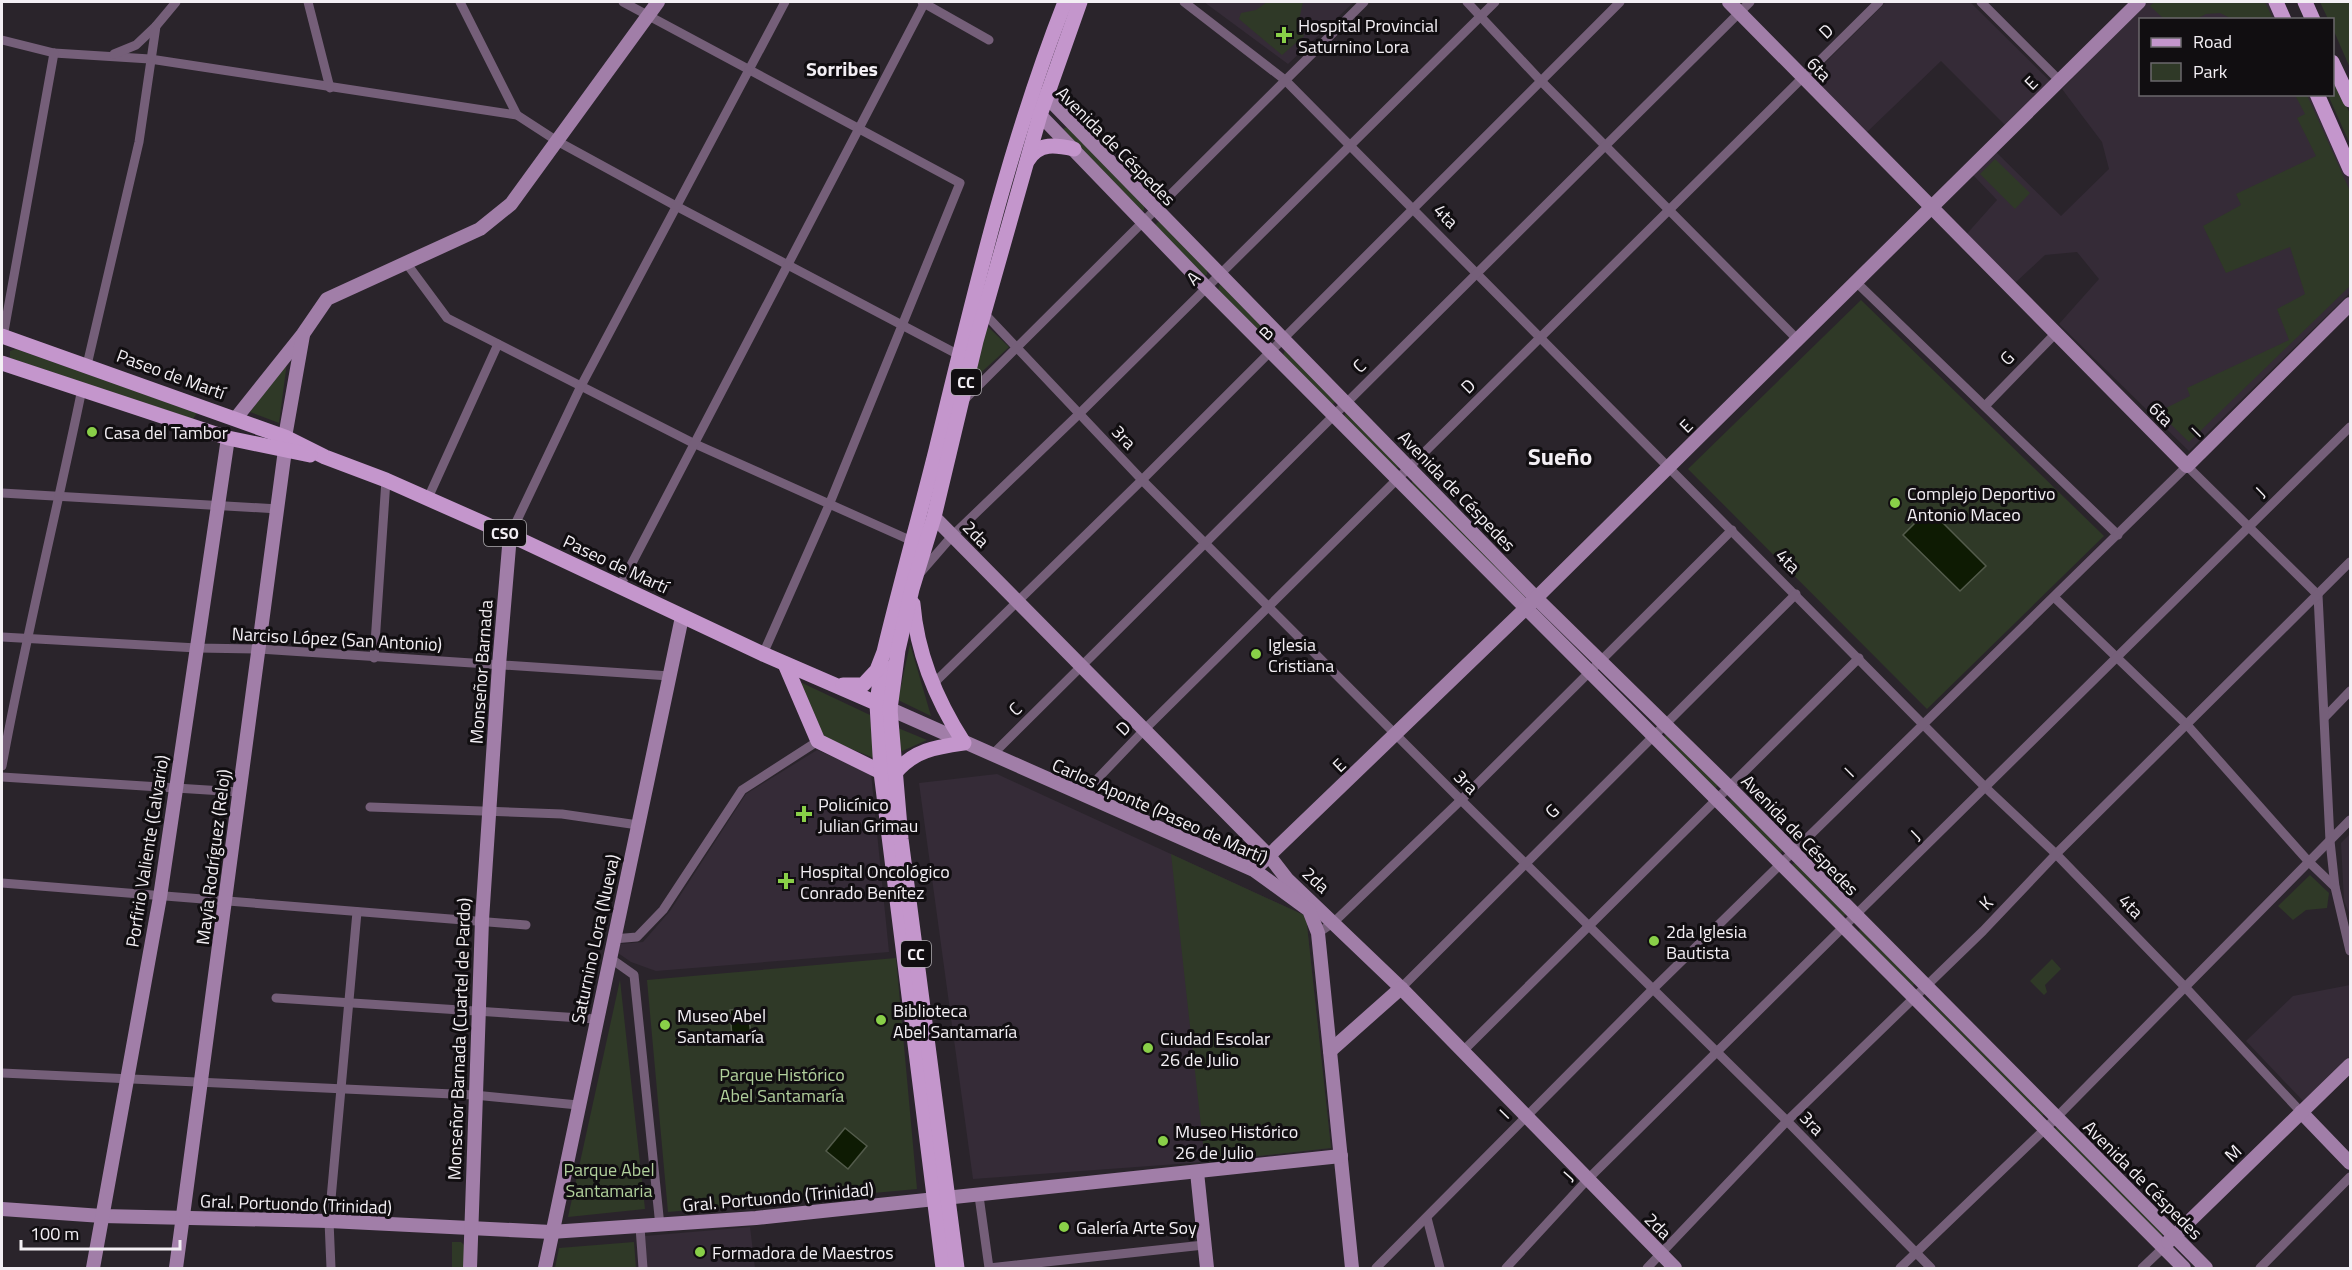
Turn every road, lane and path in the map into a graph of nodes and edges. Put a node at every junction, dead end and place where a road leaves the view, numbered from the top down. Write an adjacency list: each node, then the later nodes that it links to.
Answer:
1 (176, 2): 27 (street)
2 (308, 2): 39 (street)
3 (460, 2): 43 (street)
4 (623, 2): 24 (street)
5 (658, 2): 24 (street)
6 (785, 2): 34 (street)
7 (924, 2): 29 (street); 45 (street)
8 (1065, 2): 40 (main road, CC)
9 (1080, 2): 40 (main road, CC)
10 (1184, 2): 36 (street, 4ta)
11 (1364, 2): 36 (street)
12 (1467, 2): 23 (street)
13 (1495, 2): 23 (street, A)
14 (1620, 2): 37 (street, B)
15 (1729, 2): 22 (street, 6ta)
16 (1750, 2): 22 (street, C)
17 (1879, 2): 35 (street, D)
18 (1981, 2): 38 (street)
19 (2139, 2): 38 (street, E)
20 (2276, 2): 25 (main road)
21 (2305, 2): 26 (main road)
22 (1739, 12): 35 (street, 6ta); 47 (street, C)
23 (1481, 16): 37 (street); 48 (street, A)
24 (648, 17): 34 (street); 46 (street)
25 (2283, 18)
26 (2312, 18)
27 (156, 26): 31 (street); 32 (street)
28 (2, 40): 30 (street)
29 (989, 40)
30 (54, 53): 31 (street); 72 (street)
31 (111, 54): 32 (street)
32 (150, 59): 39 (street); 78 (street)
33 (2334, 66): 42 (main road)
34 (748, 68): 45 (street); 52 (street)
35 (1802, 77): 54 (street, 6ta); 56 (street, D)
36 (1285, 80): 48 (street, 4ta); 55 (street)
37 (1540, 80): 47 (street); 53 (street, B)
38 (2059, 80): 54 (street, E)
39 (330, 88): 43 (street)
40 (1038, 96): 44 (main road, CC); 55 (street, Avenida de Céspedes); 76 (main road, CC)
41 (2318, 96): 51 (main road)
42 (2350, 100)
43 (517, 115): 46 (street)
44 (1040, 115): 49 (street, Avenida de Céspedes); 50 (main road, CC)
45 (857, 128): 58 (street); 66 (street)
46 (557, 141): 52 (street); 59 (street)
47 (1604, 144): 56 (street); 60 (street, C)
48 (1350, 146): 53 (street, 4ta); 61 (street, A)
49 (1074, 149): 50 (main road); 57 (street, Avenida de Céspedes)
50 (1025, 165): 65 (main road, CC)
51 (2350, 169)
52 (676, 206): 58 (street); 79 (street)
53 (1413, 208): 60 (street, 4ta); 70 (street, B)
54 (1931, 208): 62 (street, E); 68 (street, 6ta)
55 (1154, 210): 57 (street); 61 (street, Avenida de Céspedes)
56 (1668, 210): 69 (street, D); 71 (street)
57 (1144, 221): 63 (street, Avenida de Céspedes); 74 (street)
58 (786, 263): 66 (street); 91 (street)
59 (407, 264): 67 (street); 73 (street)
60 (1477, 273): 69 (street, 4ta); 81 (street, C)
61 (1220, 274): 63 (street, A); 70 (street, Avenida de Céspedes)
62 (1856, 282): 71 (street, E); 83 (street)
63 (1206, 287): 75 (street, Avenida de Céspedes); 85 (street, A)
64 (2350, 304): 93 (street, I)
65 (984, 313): 74 (street, 3ra); 82 (main road, CC)
66 (903, 326): 76 (street); 102 (street)
67 (303, 334): 87 (street); 92 (street, Mayía Rodríguez (Reloj))
68 (2055, 334): 83 (street, G); 93 (street, 6ta)
69 (1540, 337): 94 (street, 4ta); 95 (street, D)
70 (1283, 338): 75 (street, B); 81 (street, Avenida de Céspedes)
71 (1798, 340): 94 (street, E)
72 (2, 341): 78 (main road, Paseo de Martí / CSO)
73 (498, 344): 79 (street); 101 (street)
74 (1017, 347): 82 (street); 85 (street, 3ra)
75 (1272, 351): 86 (street, Avenida de Céspedes); 98 (street, B)
76 (957, 354): 111 (main road, CC)
77 (2, 363): 80 (main road, Paseo de Martí / CSO)
78 (87, 365): 84 (main road, Paseo de Martí / CSO)
79 (581, 386): 91 (street); 109 (street)
80 (82, 389): 89 (main road, Paseo de Martí / CSO); 100 (street)
81 (1346, 402): 86 (street, C); 95 (street, Avenida de Céspedes)
82 (960, 404): 105 (main road, CC)
83 (1985, 406): 108 (street)
84 (214, 411): 87 (main road, Paseo de Martí / CSO); 89 (main road)
85 (1079, 414): 98 (street, 3ra); 110 (street, A)
86 (1333, 414): 96 (street, Avenida de Céspedes); 112 (street, C)
87 (236, 418): 90 (main road); 92 (main road, Paseo de Martí / CSO)
88 (2350, 427): 106 (street, J)
89 (228, 438): 90 (main road, Paseo de Martí / CSO); 103 (street, Porfirio Valiente (Calvario))
90 (247, 443): 92 (main road, Paseo de Martí / CSO)
91 (693, 443): 102 (street); 115 (street)
92 (280, 445): 97 (main road, Paseo de Martí / CSO); 104 (street, Mayía Rodríguez (Reloj))
93 (2187, 466): 106 (street, 6ta); 108 (street, I)
94 (1670, 467): 107 (street, 4ta); 120 (street, E)
95 (1409, 468): 96 (street, D); 120 (street, Avenida de Céspedes)
96 (1400, 478): 120 (street, Avenida de Céspedes); 121 (street, D)
97 (386, 480): 101 (main road, Paseo de Martí / CSO); 130 (street)
98 (1142, 480): 112 (street, 3ra); 119 (street, B)
99 (2, 493): 100 (street)
100 (60, 496): 103 (street); 124 (street)
101 (428, 498): 109 (main road, Paseo de Martí / CSO)
102 (829, 505): 111 (street); 128 (street)
103 (218, 506): 104 (street); 125 (street, Porfirio Valiente (Calvario))
104 (278, 509): 126 (street, Mayía Rodríguez (Reloj))
105 (934, 517): 110 (street, 2da); 114 (main road, CC)
106 (2247, 528): 117 (street, 6ta); 129 (street, J)
107 (1732, 530): 116 (street, 4ta); 132 (street)
108 (2118, 534): 118 (street, I)
109 (510, 535): 115 (main road, Paseo de Martí / CSO); 134 (street, Monseñor Barnada)
110 (953, 535): 114 (street, A); 119 (street, 2da)
111 (912, 541): 127 (main road, CC)
112 (1205, 542): 121 (street, 3ra); 135 (street, C)
113 (2350, 562): 117 (street, K)
114 (913, 584): 139 (main road); 141 (main road, CC)
115 (620, 586): 122 (main road, Paseo de Martí / CSO)
116 (1796, 594): 131 (street, 4ta); 144 (street, G)
117 (2318, 595): 142 (street); 145 (street, K)
118 (2054, 597): 129 (street); 143 (street, I)
119 (1017, 603): 135 (street, 2da); 139 (street, B)
120 (1531, 603): 132 (street, Avenida de Céspedes); 136 (street, Avenida de Céspedes); 147 (street, E)
121 (1270, 606): 146 (street, D); 147 (street, 3ra)
122 (682, 617): 128 (main road, Paseo de Martí / CSO); 137 (street, Saturnino Lora (Nueva))
123 (2, 637): 124 (street, Narciso López (San Antonio))
124 (26, 638): 125 (street, Narciso López (San Antonio)); 152 (street)
125 (198, 648): 126 (street, Narciso López (San Antonio)); 155 (street, Porfirio Valiente (Calvario))
126 (259, 649): 130 (street, Narciso López (San Antonio)); 158 (street, Mayía Rodríguez (Reloj))
127 (884, 652): 138 (main road); 141 (main road, CC)
128 (763, 654): 133 (main road, Paseo de Martí / CSO)
129 (2116, 656): 145 (street); 157 (street, J)
130 (374, 658): 134 (street, Narciso López (San Antonio))
131 (1859, 658): 143 (street, 4ta); 156 (street)
132 (1600, 661): 136 (street); 144 (street, Avenida de Céspedes)
133 (785, 664): 138 (main road, Paseo de Martí / CSO); 149 (main road)
134 (499, 665): 137 (street, Narciso López (San Antonio)); 163 (street, Monseñor Barnada)
135 (1082, 667): 146 (street, 2da); 151 (street, C)
136 (1589, 671): 148 (street, Avenida de Céspedes); 160 (street)
137 (670, 675): 165 (street, Saturnino Lora (Nueva))
138 (831, 684): 141 (main road, Paseo de Martí / CSO)
139 (933, 684): 150 (main road)
140 (2350, 691): 142 (street)
141 (883, 707): 150 (street, Carlos Aponte (Paseo de Martí)); 153 (main road, CC)
142 (2325, 717): 166 (street)
143 (1924, 723): 157 (street, 4ta); 167 (street, I)
144 (1664, 724): 148 (street, G); 156 (street, Avenida de Céspedes)
145 (2188, 726): 168 (street, K); 171 (street)
146 (1145, 729): 159 (street, D); 169 (street, 2da)
147 (1397, 734): 160 (street, 3ra); 169 (street, E)
148 (1654, 736): 161 (street, Avenida de Céspedes); 170 (street, G)
149 (818, 741): 153 (main road); 186 (street)
150 (964, 743): 151 (street, Carlos Aponte (Paseo de Martí)); 153 (main road)
151 (992, 755): 159 (street, Carlos Aponte (Paseo de Martí))
152 (2, 766)
153 (888, 772): 219 (main road, CC)
154 (2, 777): 155 (street)
155 (176, 787): 158 (street); 177 (street, Porfirio Valiente (Calvario))
156 (1729, 787): 161 (street); 167 (street, Avenida de Céspedes)
157 (1986, 788): 168 (street, 4ta); 181 (street, J)
158 (239, 792): 178 (street, Mayía Rodríguez (Reloj))
159 (1082, 795): 173 (street, Carlos Aponte (Paseo de Martí))
160 (1461, 800): 170 (street, 3ra); 182 (street)
161 (1718, 800): 172 (street, Avenida de Céspedes); 184 (street)
162 (370, 807): 163 (street)
163 (489, 812): 165 (street); 180 (street, Monseñor Barnada (Cuartel de Pardo))
164 (2350, 820): 166 (street)
165 (638, 825): 186 (street, Saturnino Lora (Nueva))
166 (2330, 840): 171 (street); 176 (street)
167 (1794, 853): 172 (street, I); 181 (street, Avenida de Céspedes)
168 (2056, 854): 189 (street, K); 190 (street, 4ta)
169 (1270, 857): 173 (street, E); 174 (street, 2da)
170 (1525, 862): 184 (street, 3ra); 191 (street, G)
171 (2309, 862): 176 (street); 190 (street)
172 (1783, 864): 181 (street, Avenida de Céspedes); 192 (street, I)
173 (1254, 870): 174 (street); 185 (street, Carlos Aponte (Paseo de Martí))
174 (1287, 879): 182 (street, 2da)
175 (2, 883): 177 (street)
176 (2335, 887): 187 (street)
177 (160, 897): 178 (street); 203 (street, Porfirio Valiente (Calvario))
178 (225, 902): 179 (street); 204 (street, Mayía Rodríguez (Reloj))
179 (357, 912): 180 (street); 195 (street)
180 (482, 920): 183 (street); 196 (street, Monseñor Barnada (Cuartel de Pardo))
181 (1850, 921): 189 (street, Avenida de Céspedes); 193 (street, Avenida de Céspedes); 200 (street, J)
182 (1334, 922): 185 (street); 191 (street, 2da)
183 (526, 925)
184 (1590, 925): 192 (street, 3ra); 199 (street)
185 (1318, 933): 198 (street, Carlos Aponte (Paseo de Martí))
186 (614, 939): 188 (street, Saturnino Lora (Nueva))
187 (2350, 951)
188 (610, 958): 197 (street, Saturnino Lora (Nueva)); 225 (street)
189 (1926, 986): 193 (street, K); 209 (street, Avenida de Céspedes)
190 (2185, 987): 208 (street, 4ta); 209 (street)
191 (1401, 988): 198 (street, G); 199 (street, 2da)
192 (1653, 989): 200 (street, 3ra); 210 (street, I)
193 (1915, 996): 211 (street, K); 212 (street, Avenida de Céspedes)
194 (276, 998): 195 (street)
195 (349, 1003): 196 (street); 205 (street)
196 (481, 1011): 197 (street); 206 (street, Monseñor Barnada (Cuartel de Pardo))
197 (596, 1019): 207 (street, Saturnino Lora (Nueva))
198 (1330, 1051): 213 (street, Carlos Aponte (Paseo de Martí))
199 (1463, 1051): 210 (street, 2da)
200 (1718, 1053): 211 (street, 3ra); 217 (street, J)
201 (2350, 1065): 208 (street, M)
202 (2, 1073): 203 (street)
203 (126, 1079): 204 (street); 221 (street, Porfirio Valiente (Calvario))
204 (202, 1082): 205 (street); 222 (street, Mayía Rodríguez (Reloj))
205 (341, 1089): 206 (street); 224 (street)
206 (474, 1095): 207 (street); 227 (street, Monseñor Barnada (Cuartel de Pardo))
207 (578, 1105): 228 (street, Saturnino Lora (Nueva))
208 (2301, 1112): 214 (street, 4ta); 229 (street, M)
209 (2055, 1117): 212 (street); 229 (street, Avenida de Céspedes)
210 (1526, 1118): 217 (street, 2da); 223 (street, I)
211 (1787, 1121): 232 (street, 3ra); 233 (street, K)
212 (2045, 1129): 231 (street, Avenida de Céspedes); 232 (street)
213 (1341, 1156): 215 (street, Gral. Portuondo (Trinidad)); 244 (street, Carlos Aponte (Paseo de Martí))
214 (2350, 1163)
215 (1197, 1172): 218 (street, Gral. Portuondo (Trinidad)); 230 (street)
216 (2350, 1177): 255 (street)
217 (1587, 1180): 233 (street, 2da); 247 (street, J)
218 (979, 1196): 219 (street, Gral. Portuondo (Trinidad)); 234 (street)
219 (940, 1200): 225 (street, Gral. Portuondo (Trinidad)); 241 (main road, CC); 242 (main road, CC)
220 (2, 1209): 221 (street, Gral. Portuondo (Trinidad))
221 (102, 1216): 222 (street, Gral. Portuondo (Trinidad)); 235 (street, Porfirio Valiente (Calvario))
222 (183, 1218): 224 (street, Gral. Portuondo (Trinidad)); 236 (street, Mayía Rodríguez (Reloj))
223 (1427, 1218): 245 (street, I); 246 (street)
224 (330, 1221): 227 (street, Gral. Portuondo (Trinidad)); 237 (street)
225 (660, 1226): 226 (street, Gral. Portuondo (Trinidad))
226 (640, 1227): 228 (street, Gral. Portuondo (Trinidad)); 240 (street)
227 (470, 1230): 228 (street, Gral. Portuondo (Trinidad)); 238 (street, Monseñor Barnada (Cuartel de Pardo))
228 (551, 1232): 239 (street, Saturnino Lora (Nueva))
229 (2173, 1236): 231 (street, M); 254 (street, Avenida de Céspedes)
230 (1204, 1245): 234 (street); 243 (street)
231 (2163, 1248): 252 (street, M); 253 (street, Avenida de Céspedes)
232 (1916, 1252): 250 (street); 251 (street, 3ra)
233 (1661, 1254): 248 (street, K); 249 (street, 2da)
234 (989, 1268)
235 (93, 1269)
236 (176, 1269)
237 (331, 1269)
238 (470, 1269)
239 (545, 1269)
240 (643, 1269)
241 (943, 1269)
242 (957, 1269)
243 (1207, 1269)
244 (1352, 1269)
245 (1376, 1269)
246 (1440, 1269)
247 (1506, 1269)
248 (1647, 1269)
249 (1675, 1269)
250 (1900, 1269)
251 (1931, 1269)
252 (2142, 1269)
253 (2184, 1269)
254 (2206, 1269)
255 (2260, 1269)

